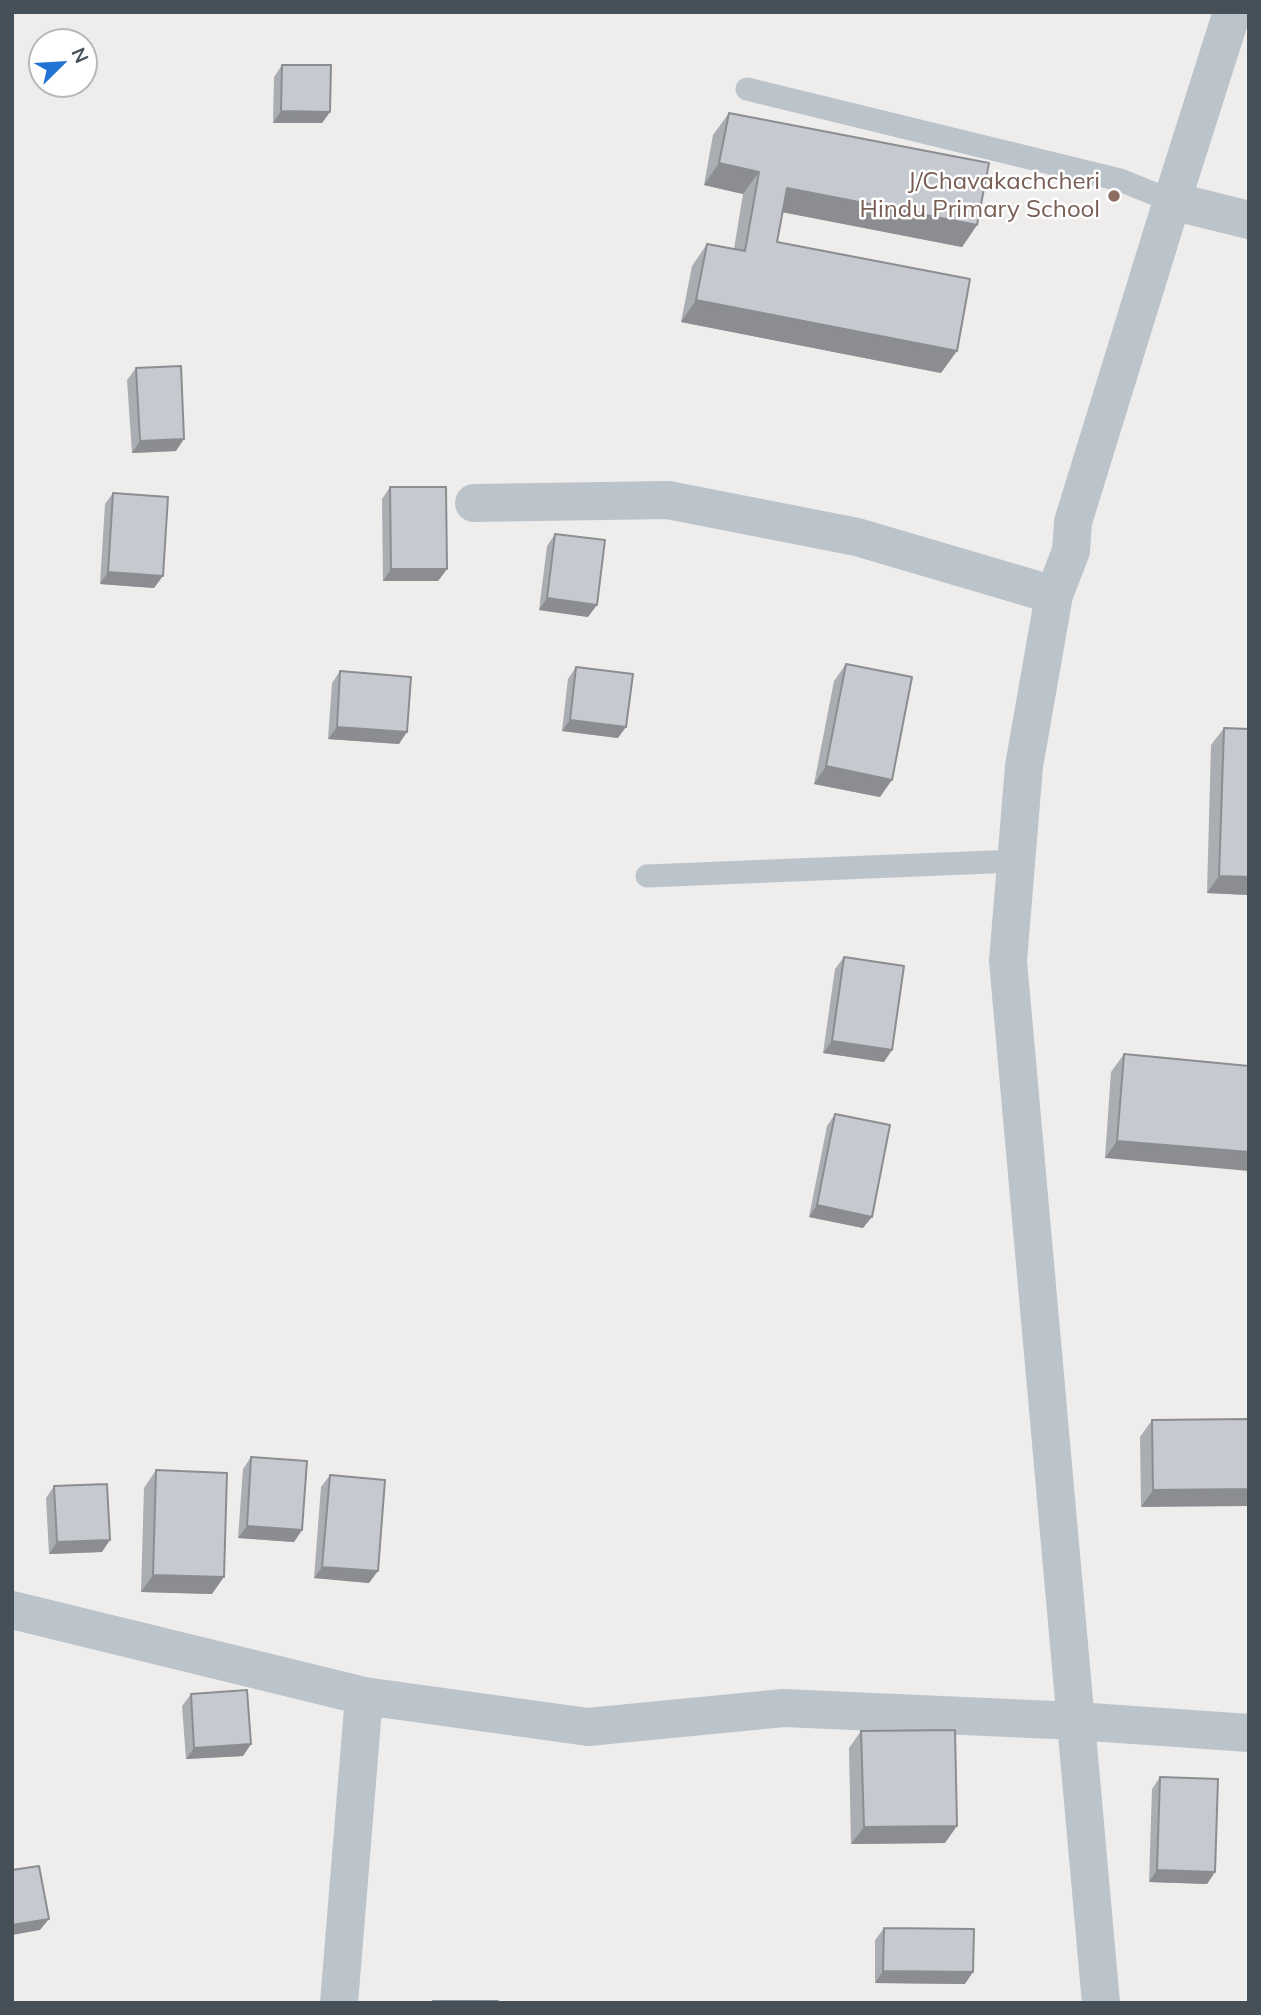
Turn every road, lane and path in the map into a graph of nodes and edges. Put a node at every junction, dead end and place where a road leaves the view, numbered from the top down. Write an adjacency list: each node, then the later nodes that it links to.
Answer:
1 (1232, 12): 3 (street)
2 (747, 89): 3 (lane)
3 (1171, 201): 4 (street); 6 (street)
4 (1249, 220)
5 (474, 503): 6 (street)
6 (1054, 595): 7 (street)
7 (1016, 861): 8 (lane); 11 (street)
8 (647, 876)
9 (12, 1609): 10 (street)
10 (363, 1696): 11 (street); 13 (street)
11 (1076, 1721): 12 (street); 14 (street)
12 (1249, 1733)
13 (339, 2003)
14 (1101, 2003)

